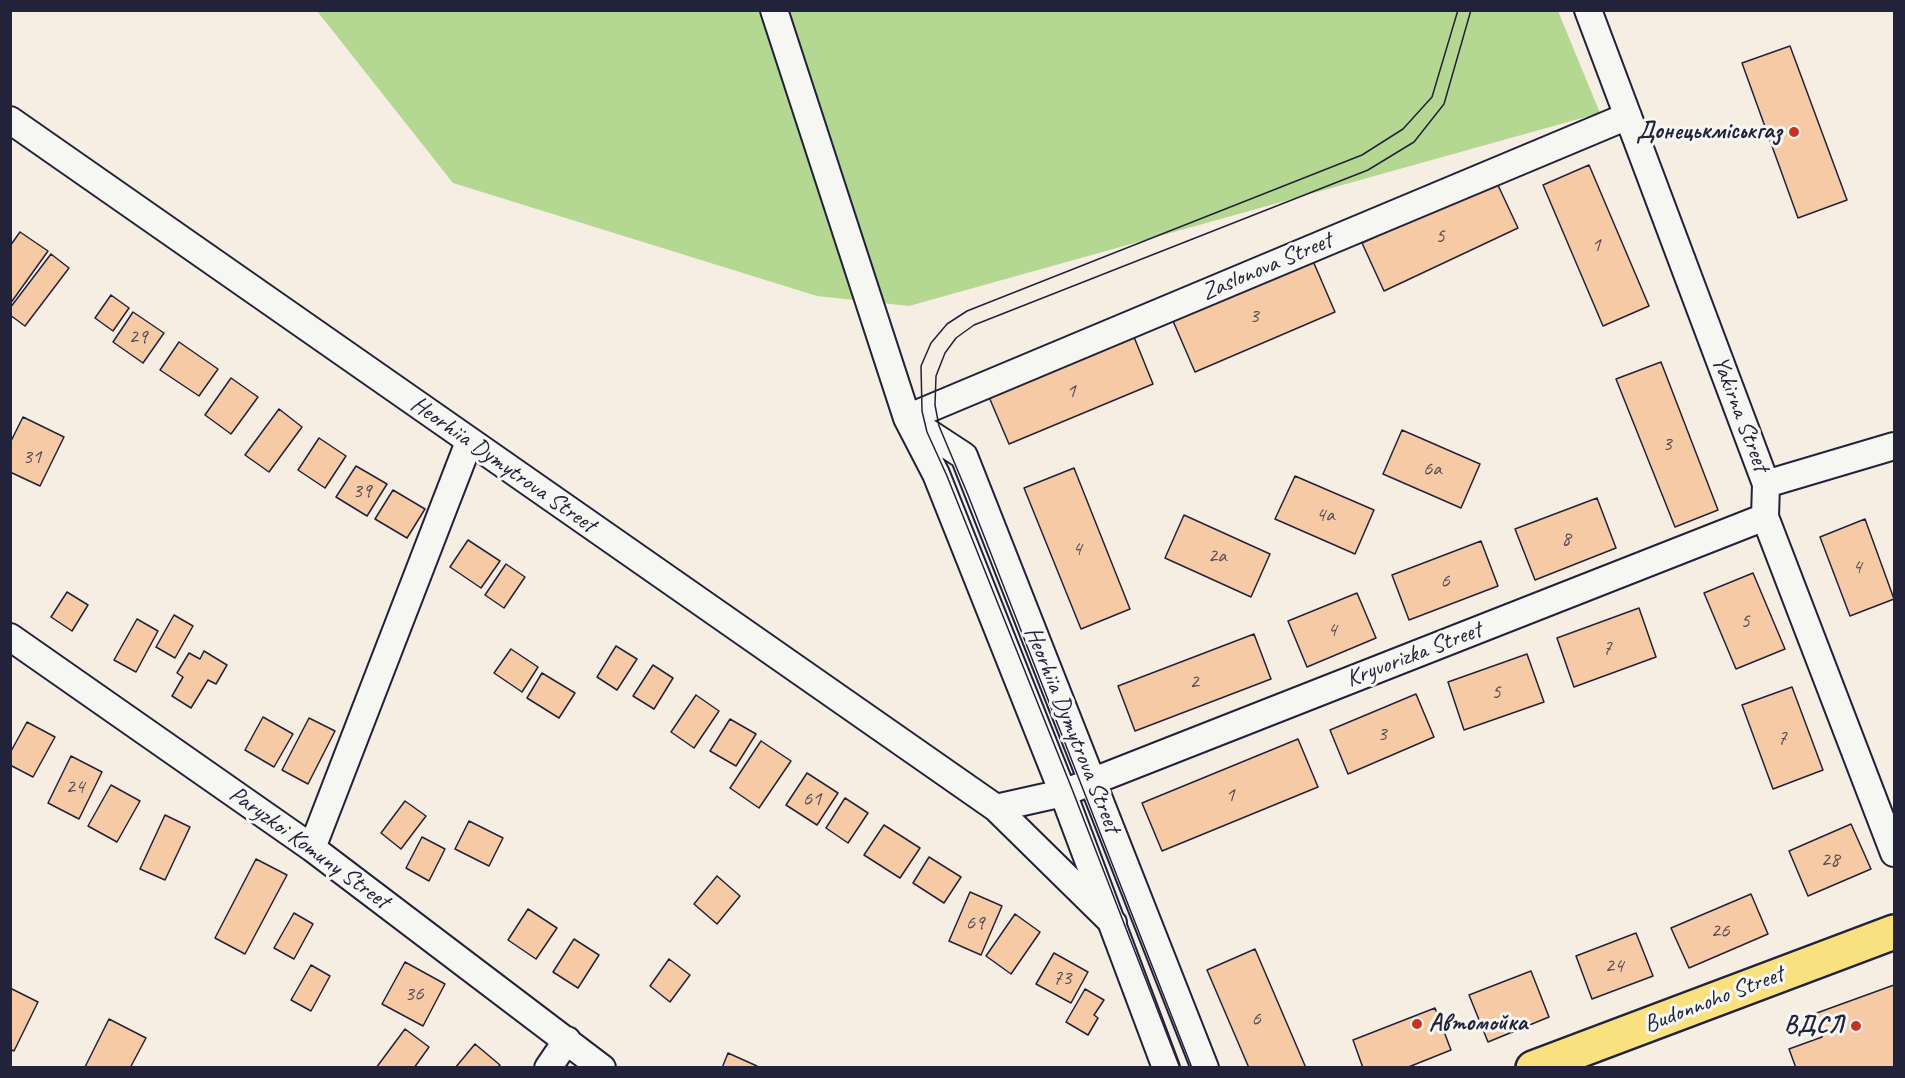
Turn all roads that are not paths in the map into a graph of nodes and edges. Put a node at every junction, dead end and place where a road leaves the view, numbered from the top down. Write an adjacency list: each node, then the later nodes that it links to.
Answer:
1 (774, 10): 5 (street, Heorhiia Dymytrova Street)
2 (1588, 10): 3 (street, Yakirna Street)
3 (1628, 116): 5 (street, Zaslonova Street); 8 (street, Yakirna Street)
4 (10, 120): 6 (street, Heorhiia Dymytrova Street)
5 (907, 418): 11 (street, Heorhiia Dymytrova Street); 12 (street, Heorhiia Dymytrova Street)
6 (469, 442): 13 (street, Heorhiia Dymytrova Street); 14 (street)
7 (1894, 446): 8 (street)
8 (1766, 484): 9 (street, Yakirna Street)
9 (1766, 517): 11 (street, Kryvorizka Street); 15 (street, Yakirna Street)
10 (10, 637): 14 (street, Paryzkoi Komuny Street)
11 (1092, 781): 12 (street, Kryvorizka Street); 22 (street, Heorhiia Dymytrova Street)
12 (1063, 793): 13 (street, Heorhiia Dymytrova Street); 16 (street, Heorhiia Dymytrova Street)
13 (996, 808): 16 (street, Heorhiia Dymytrova Street)
14 (312, 848): 18 (street, Paryzkoi Komuny Street)
15 (1894, 853)
16 (1113, 923): 21 (street, Heorhiia Dymytrova Street)
17 (1894, 932): 23 (main road, Budonnoho Street)
18 (567, 1040): 19 (street); 20 (street, Paryzkoi Komuny Street)
19 (548, 1068)
20 (602, 1068)
21 (1166, 1068)
22 (1205, 1068)
23 (1533, 1068)

